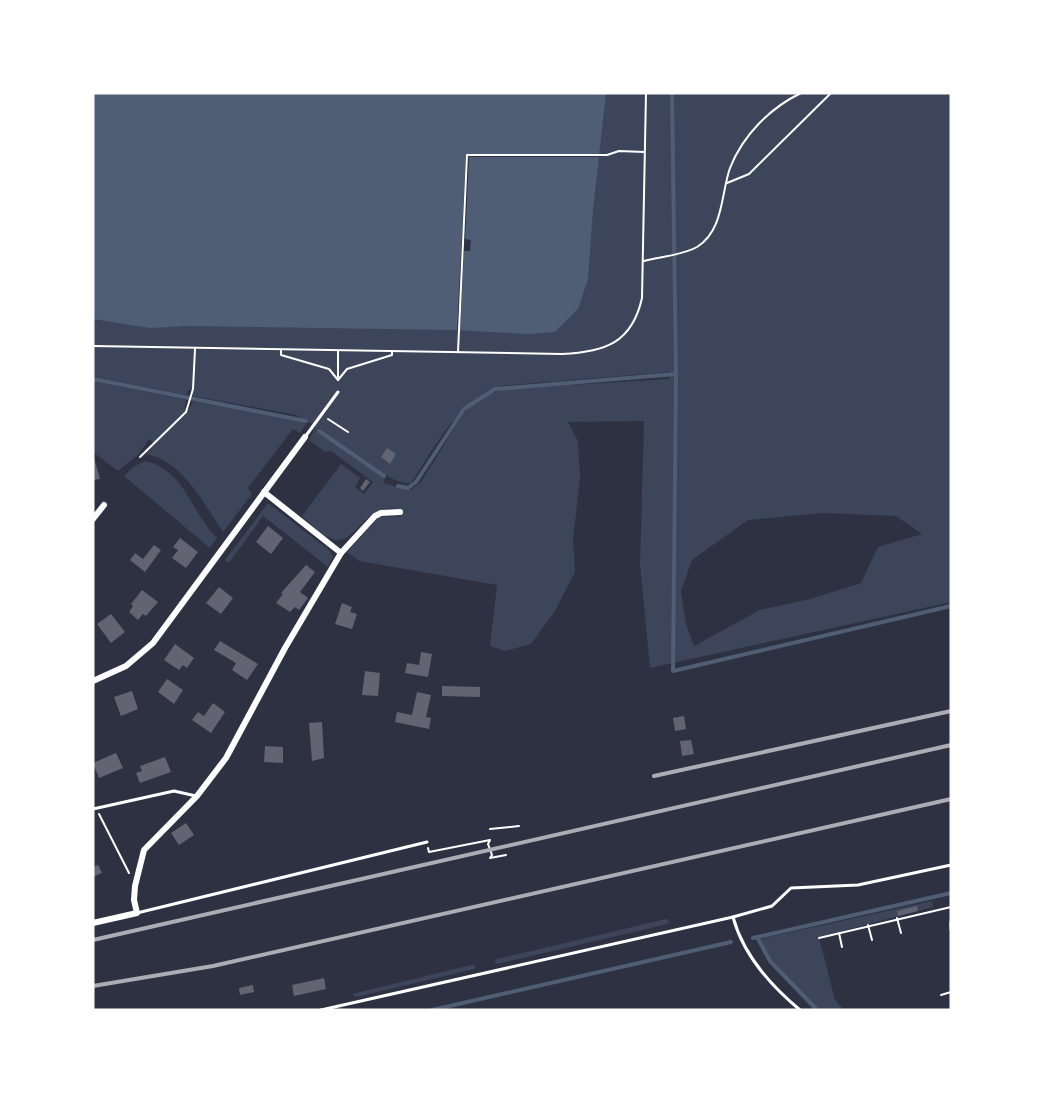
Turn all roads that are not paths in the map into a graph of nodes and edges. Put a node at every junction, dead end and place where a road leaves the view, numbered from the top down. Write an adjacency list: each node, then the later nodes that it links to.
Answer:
1 (338, 392): 2 (lane)
2 (305, 436): 3 (street)
3 (264, 492): 7 (street); 8 (street)
4 (104, 505): 6 (street)
5 (400, 512): 7 (street)
6 (93, 519)
7 (341, 553): 9 (street)
8 (93, 681)
9 (197, 796): 10 (lane); 13 (street)
10 (95, 809)
11 (427, 842): 13 (lane)
12 (951, 865): 14 (lane)
13 (137, 913): 16 (street)
14 (733, 917): 18 (lane); 19 (lane)
15 (951, 922): 17 (lane)
16 (93, 923)
17 (951, 929)
18 (321, 1010)
19 (800, 1010)

